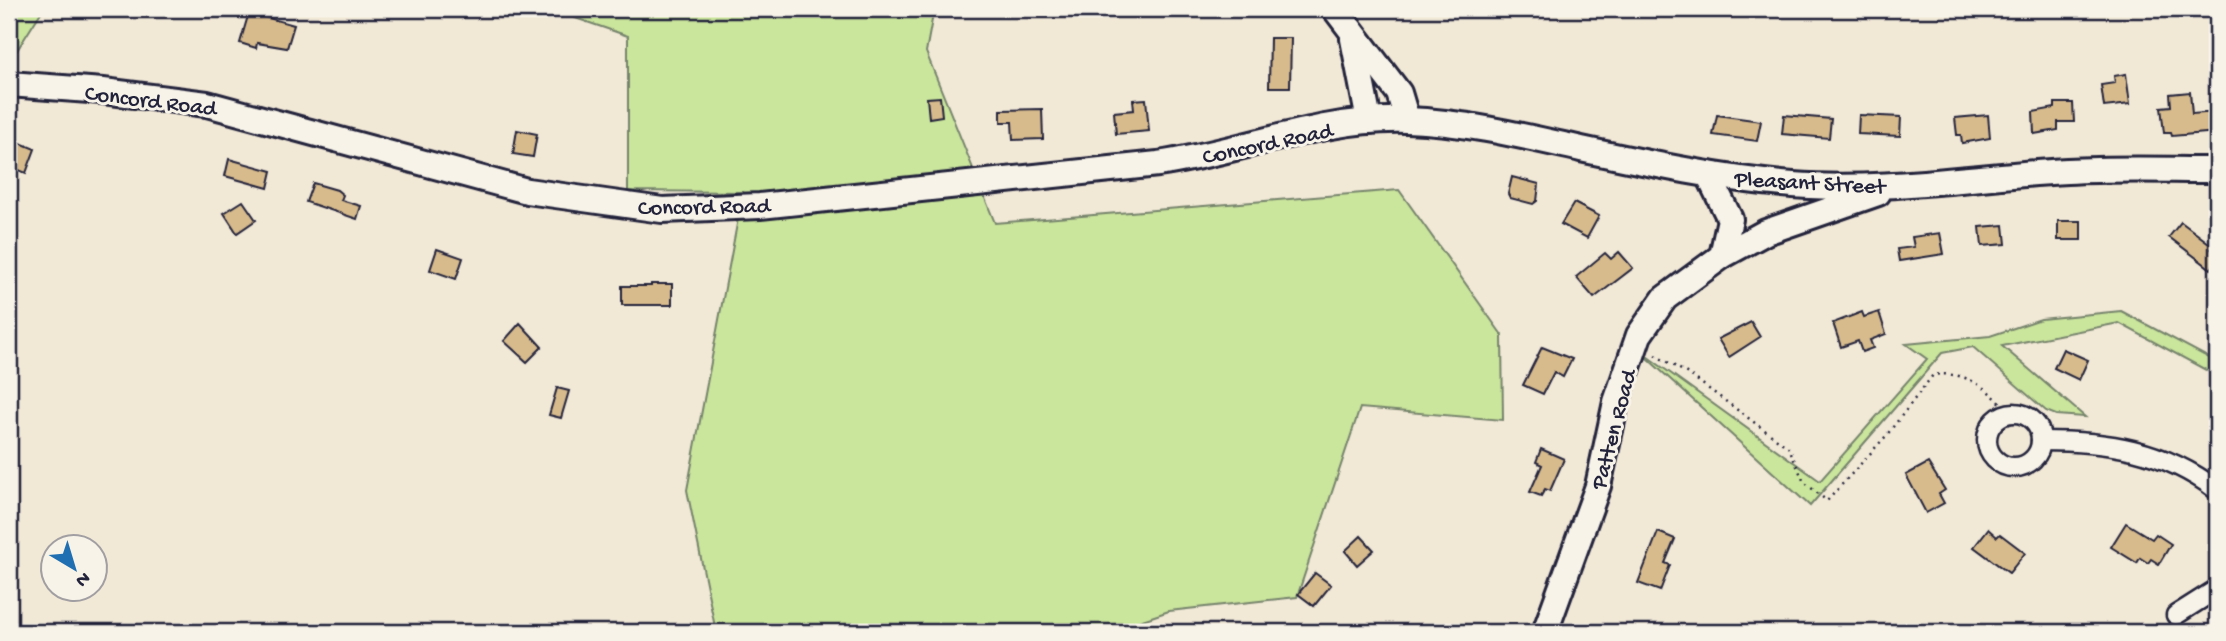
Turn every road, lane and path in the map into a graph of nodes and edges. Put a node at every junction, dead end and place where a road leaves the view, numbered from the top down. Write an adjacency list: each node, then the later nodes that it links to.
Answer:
1 (1335, 9): 2 (main road)
2 (1351, 31): 4 (main road); 5 (main road)
3 (9, 84): 5 (main road, Concord Road)
4 (1407, 120): 5 (main road, Concord Road); 7 (main road, Pleasant Street)
5 (1369, 121)
6 (2217, 170): 8 (main road, Pleasant Street)
7 (1708, 174): 8 (main road, Pleasant Street); 9 (main road)
8 (1902, 185): 9 (main road, Patten Road)
9 (1722, 256): 10 (main road, Patten Road)
10 (1635, 348): 11 (path); 16 (main road, Patten Road)
11 (2010, 414): 12 (street); 12 (street)
12 (2041, 440): 13 (street)
13 (2217, 490)
14 (2217, 589): 15 (street)
15 (2176, 615)
16 (1545, 632)

